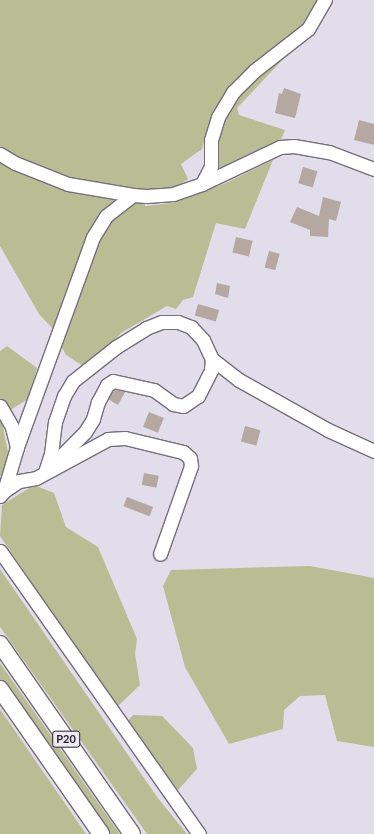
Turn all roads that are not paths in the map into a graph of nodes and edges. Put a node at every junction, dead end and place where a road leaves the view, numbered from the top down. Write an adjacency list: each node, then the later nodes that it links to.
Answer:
1 (325, 0): 6 (street)
2 (0, 154): 4 (street)
3 (0, 160): 4 (street)
4 (15, 163): 7 (street)
5 (374, 169): 6 (street)
6 (202, 184): 7 (street)
7 (133, 195): 10 (street)
8 (212, 359): 11 (street); 12 (street); 12 (street)
9 (0, 406): 10 (street)
10 (17, 447): 13 (street)
11 (374, 451)
12 (45, 472): 13 (street); 15 (street)
13 (2, 493)
14 (0, 550): 20 (street)
15 (160, 554)
16 (0, 644): 19 (main road, Р20)
17 (0, 689): 18 (main road, Р20)
18 (101, 834)
19 (132, 834)
20 (199, 834)

